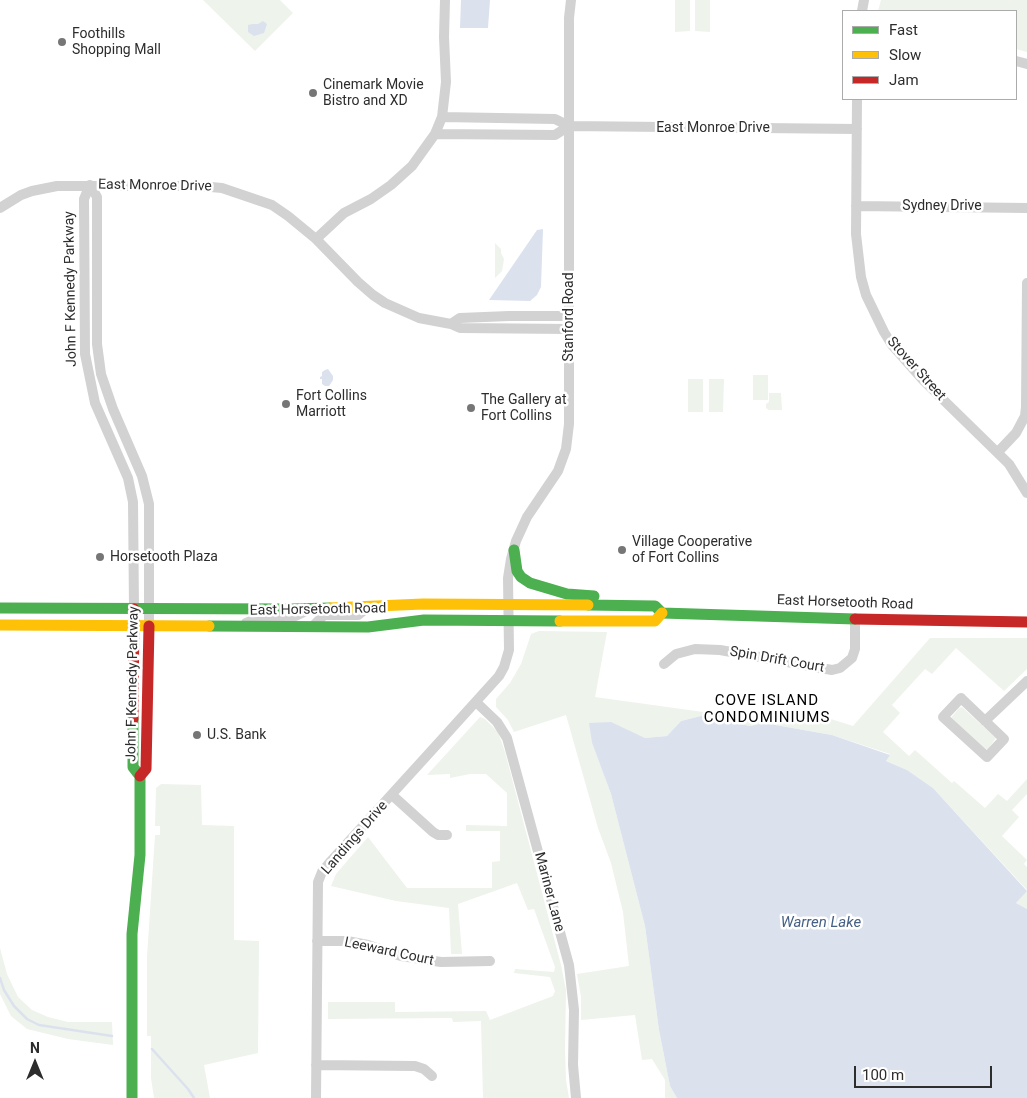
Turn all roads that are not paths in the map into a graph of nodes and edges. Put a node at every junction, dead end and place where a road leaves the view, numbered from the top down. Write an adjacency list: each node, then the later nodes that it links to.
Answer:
1 (445, 0): 4 (street)
2 (571, 0): 5 (street, Stanford Road)
3 (857, 100): 6 (street, Stover Street)
4 (442, 117): 5 (street, East Monroe Drive); 7 (street)
5 (569, 126): 6 (street, East Monroe Drive); 7 (street, East Monroe Drive); 14 (street, Stanford Road)
6 (857, 129): 9 (street, Stover Street)
7 (435, 134): 12 (street)
8 (90, 185): 10 (street, East Monroe Drive); 12 (street, East Monroe Drive); 23 (street, John F Kennedy Parkway); 24 (street, John F Kennedy Parkway)
9 (856, 206): 11 (street, Sydney Drive); 17 (street, Stover Street)
10 (0, 208)
11 (1027, 208)
12 (316, 239): 15 (street, East Monroe Drive)
13 (1027, 283): 17 (street)
14 (569, 316): 15 (street, East Monroe Drive); 16 (street, Stanford Road)
15 (451, 324): 16 (street, East Monroe Drive)
16 (569, 329): 19 (street, Stanford Road)
17 (998, 452): 18 (street, Stover Street)
18 (1027, 493)
19 (514, 550): 20 (street, Stanford Road); 26 (main road)
20 (508, 605): 21 (main road, East Horsetooth Road); 26 (main road, East Horsetooth Road); 28 (street, Stanford Road)
21 (368, 607): 25 (main road, East Horsetooth Road); 34 (street)
22 (0, 608): 23 (main road, East Horsetooth Road)
23 (134, 608): 24 (main road, East Horsetooth Road); 31 (main road, John F Kennedy Parkway)
24 (150, 608): 25 (main road, East Horsetooth Road); 32 (street, John F Kennedy Parkway)
25 (310, 608): 33 (street)
26 (657, 609): 27 (main road, East Horsetooth Road); 28 (main road, East Horsetooth Road)
27 (855, 619): 29 (main road, East Horsetooth Road); 35 (street, Spin Drift Court)
28 (508, 620): 34 (main road, East Horsetooth Road); 37 (street, Landings Drive)
29 (1027, 622)
30 (0, 625): 31 (main road, East Horsetooth Road)
31 (132, 626): 32 (main road, East Horsetooth Road); 39 (main road, John F Kennedy Parkway)
32 (149, 626): 33 (main road, East Horsetooth Road); 39 (main road, John F Kennedy Parkway)
33 (238, 626): 34 (main road, East Horsetooth Road)
34 (314, 626)
35 (664, 664)
36 (1027, 681): 38 (street)
37 (476, 702): 40 (street, Landings Drive); 48 (street, Mariner Lane)
38 (985, 721): 38 (street)
39 (140, 776): 46 (main road, John F Kennedy Parkway)
40 (392, 795): 41 (street); 42 (street, Landings Drive)
41 (447, 835)
42 (317, 941): 43 (street, Leeward Court); 44 (street, Landings Drive)
43 (490, 961)
44 (316, 1065): 45 (street); 47 (street, Landings Drive)
45 (432, 1076)
46 (132, 1098)
47 (316, 1098)
48 (576, 1098)

